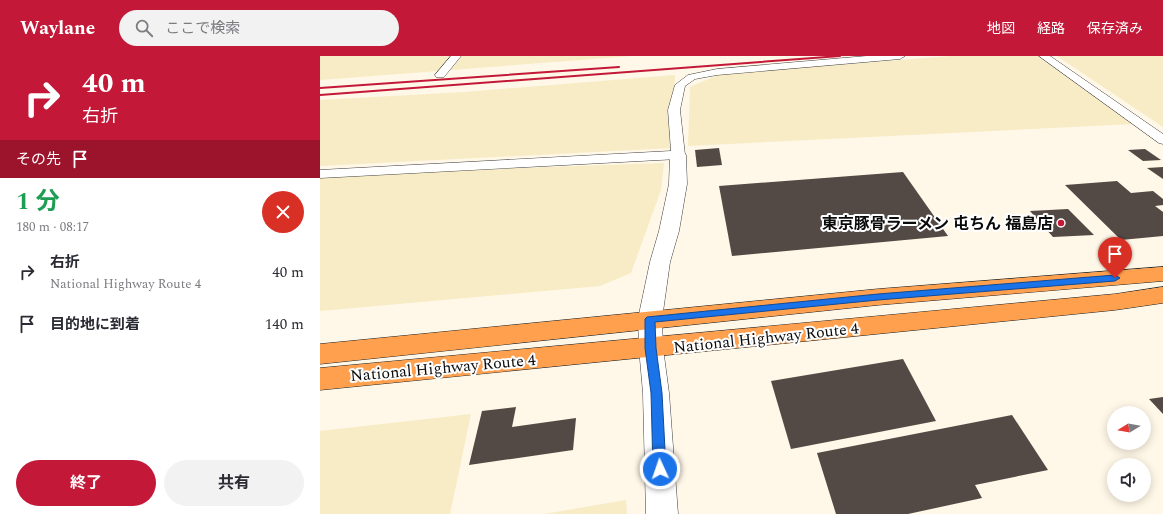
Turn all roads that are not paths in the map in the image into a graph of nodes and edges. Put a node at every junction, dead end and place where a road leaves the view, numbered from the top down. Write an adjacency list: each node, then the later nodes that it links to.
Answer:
1 (456, 56): 6 (street)
2 (900, 56): 5 (street)
3 (1044, 56): 7 (street)
4 (737, 59): 5 (street)
5 (717, 72): 8 (street)
6 (440, 75)
7 (1163, 140)
8 (678, 155): 9 (street); 12 (street)
9 (320, 174)
10 (1163, 274): 12 (highway, National Highway Route 4)
11 (1163, 296): 13 (highway, National Highway Route 4)
12 (650, 319): 13 (street); 14 (highway, National Highway Route 4)
13 (650, 348): 15 (highway, National Highway Route 4); 16 (street)
14 (320, 354)
15 (320, 379)
16 (662, 514)

